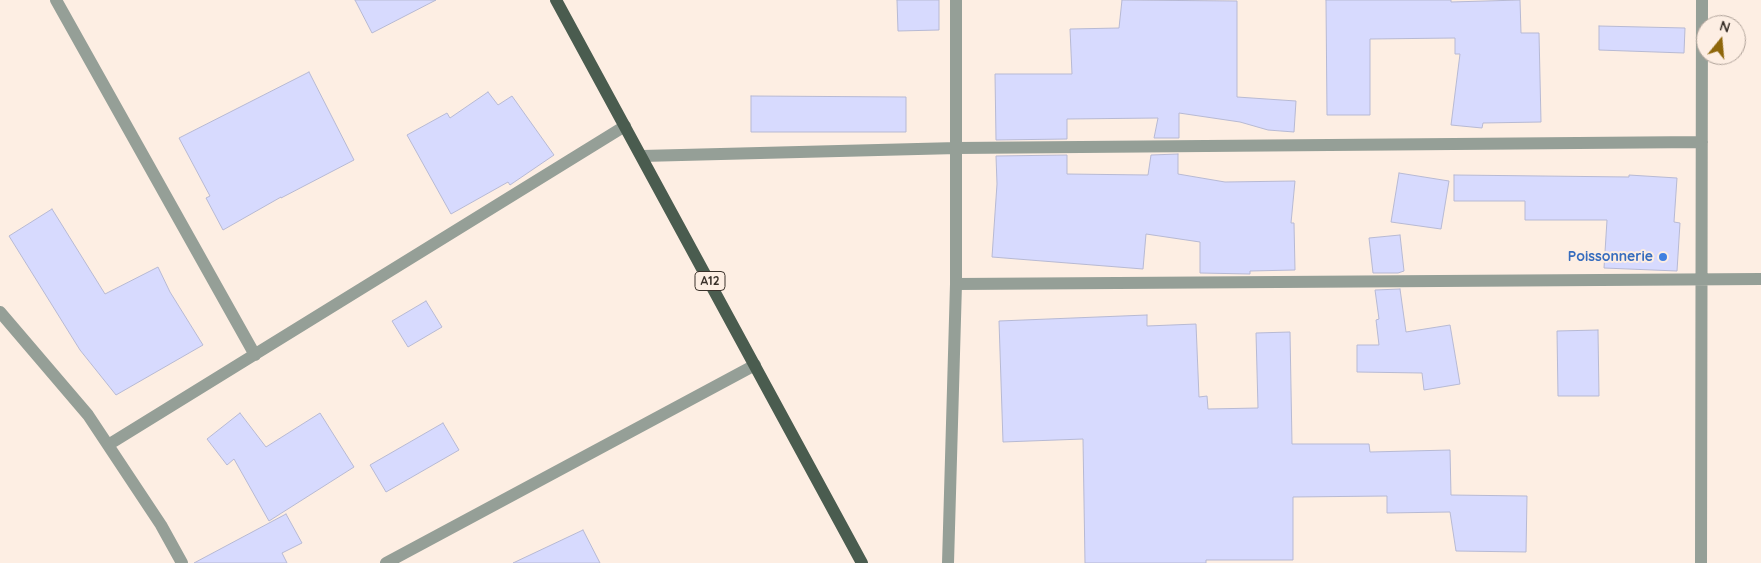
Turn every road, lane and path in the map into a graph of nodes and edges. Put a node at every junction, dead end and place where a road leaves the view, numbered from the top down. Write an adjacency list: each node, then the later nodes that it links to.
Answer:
1 (56, 0): 13 (street)
2 (556, 0): 5 (main road, A12)
3 (956, 0): 7 (street)
4 (1702, 0): 6 (street)
5 (625, 126): 8 (main road, A12); 13 (street)
6 (1702, 142): 7 (street); 9 (street)
7 (957, 148): 8 (street); 11 (street)
8 (642, 156): 14 (main road, A12)
9 (1701, 279): 10 (street); 11 (street); 20 (street)
10 (1761, 279)
11 (956, 284): 19 (street)
12 (0, 312): 15 (street)
13 (255, 355): 15 (street)
14 (755, 365): 17 (street); 18 (main road, A12)
15 (108, 445): 16 (street)
16 (182, 563)
17 (386, 563)
18 (862, 563)
19 (948, 563)
20 (1701, 563)

